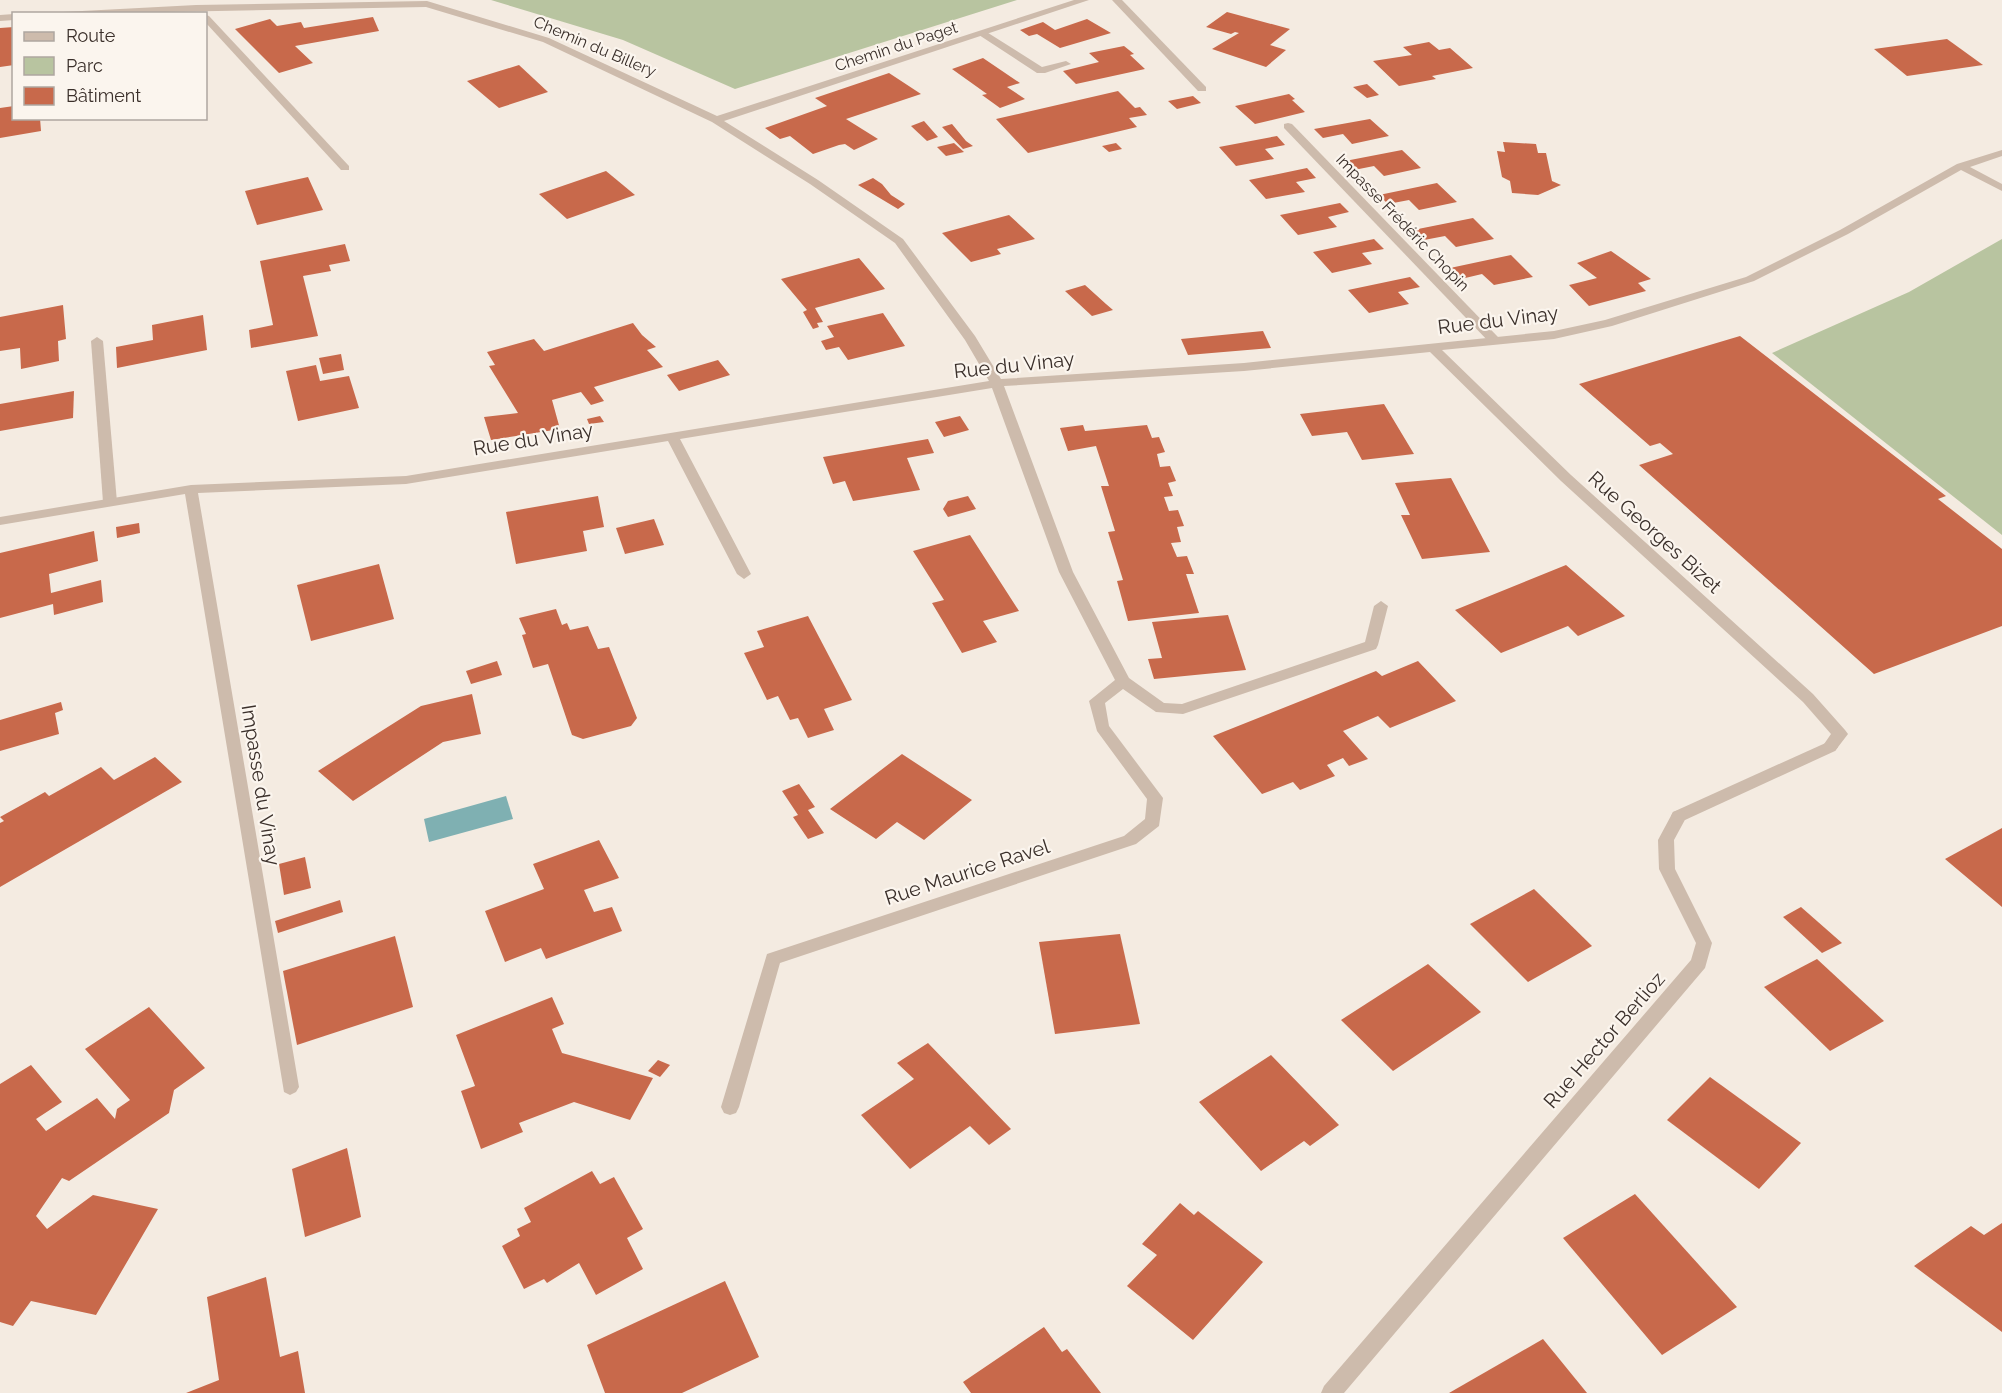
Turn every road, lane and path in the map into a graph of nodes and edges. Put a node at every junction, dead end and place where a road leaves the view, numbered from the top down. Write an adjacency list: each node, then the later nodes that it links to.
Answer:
1 (1084, 0): 7 (street, Chemin du Paget)
2 (1117, 0): 9 (street)
3 (426, 2): 4 (street, Chemin du Billery); 10 (street, Chemin du Billery)
4 (199, 10): 5 (street, Chemin du Billery)
5 (132, 12)
6 (207, 19): 14 (street)
7 (982, 33): 8 (street); 10 (street, Chemin du Paget)
8 (1066, 64)
9 (1203, 89)
10 (716, 120): 19 (street, Chemin du Billery)
11 (1288, 126): 16 (street, Impasse Frédéric Chopin)
12 (2002, 153): 13 (street, Rue du Vinay)
13 (1961, 166): 15 (street); 16 (street, Rue du Vinay)
14 (345, 168)
15 (2002, 188)
16 (1494, 340): 18 (street, Rue du Vinay)
17 (97, 341): 22 (street)
18 (1432, 347): 19 (street, Rue du Vinay); 27 (street, Rue Georges Bizet)
19 (997, 383): 20 (street, Rue du Vinay); 26 (street)
20 (672, 436): 21 (street, Rue du Vinay); 24 (street)
21 (191, 489): 22 (street, Rue du Vinay); 28 (street, Impasse du Vinay)
22 (110, 502): 23 (street, Rue du Vinay)
23 (0, 521)
24 (744, 574)
25 (1381, 606): 26 (street)
26 (1123, 681): 29 (street, Rue Maurice Ravel)
27 (1830, 747): 30 (street, Rue Hector Berlioz)
28 (291, 1088)
29 (730, 1107)
30 (1331, 1393)

